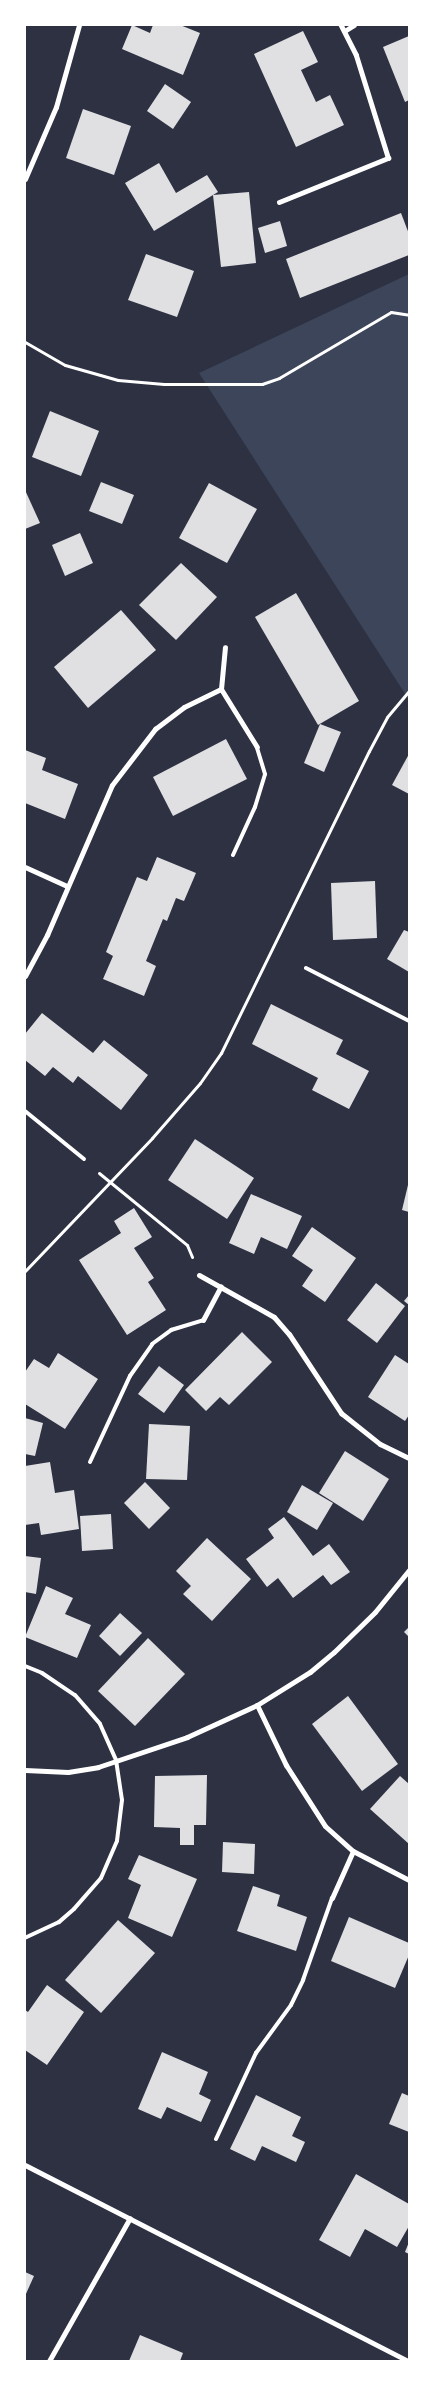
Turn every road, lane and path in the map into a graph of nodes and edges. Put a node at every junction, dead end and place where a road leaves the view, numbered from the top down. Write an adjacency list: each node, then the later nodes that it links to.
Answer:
1 (80, 25): 5 (street)
2 (341, 25): 4 (street)
3 (354, 25): 4 (street)
4 (346, 30): 6 (street)
5 (25, 179)
6 (279, 202)
7 (409, 315): 8 (path)
8 (25, 342)
9 (225, 647): 10 (street)
10 (221, 688): 12 (street); 15 (street)
11 (409, 691): 21 (path)
12 (257, 747): 13 (lane)
13 (234, 855)
14 (25, 867): 15 (street)
15 (67, 886): 17 (street)
16 (306, 968): 18 (lane)
17 (25, 976)
18 (409, 1021)
19 (25, 1111): 20 (lane)
20 (84, 1159): 21 (path)
21 (110, 1182): 22 (path); 23 (path)
22 (25, 1271)
23 (199, 1275): 24 (street)
24 (221, 1286): 25 (street); 26 (street)
25 (203, 1320): 27 (lane)
26 (409, 1458)
27 (90, 1462)
28 (409, 1570): 30 (street)
29 (25, 1666): 31 (lane)
30 (257, 1705): 31 (street); 33 (street)
31 (116, 1760): 32 (street); 36 (lane)
32 (25, 1770)
33 (353, 1851): 34 (street); 35 (street)
34 (409, 1880)
35 (332, 1898): 37 (lane)
36 (25, 1938)
37 (216, 2139)
38 (25, 2164): 39 (street)
39 (130, 2218): 40 (street); 41 (street)
40 (49, 2361)
41 (408, 2361)

